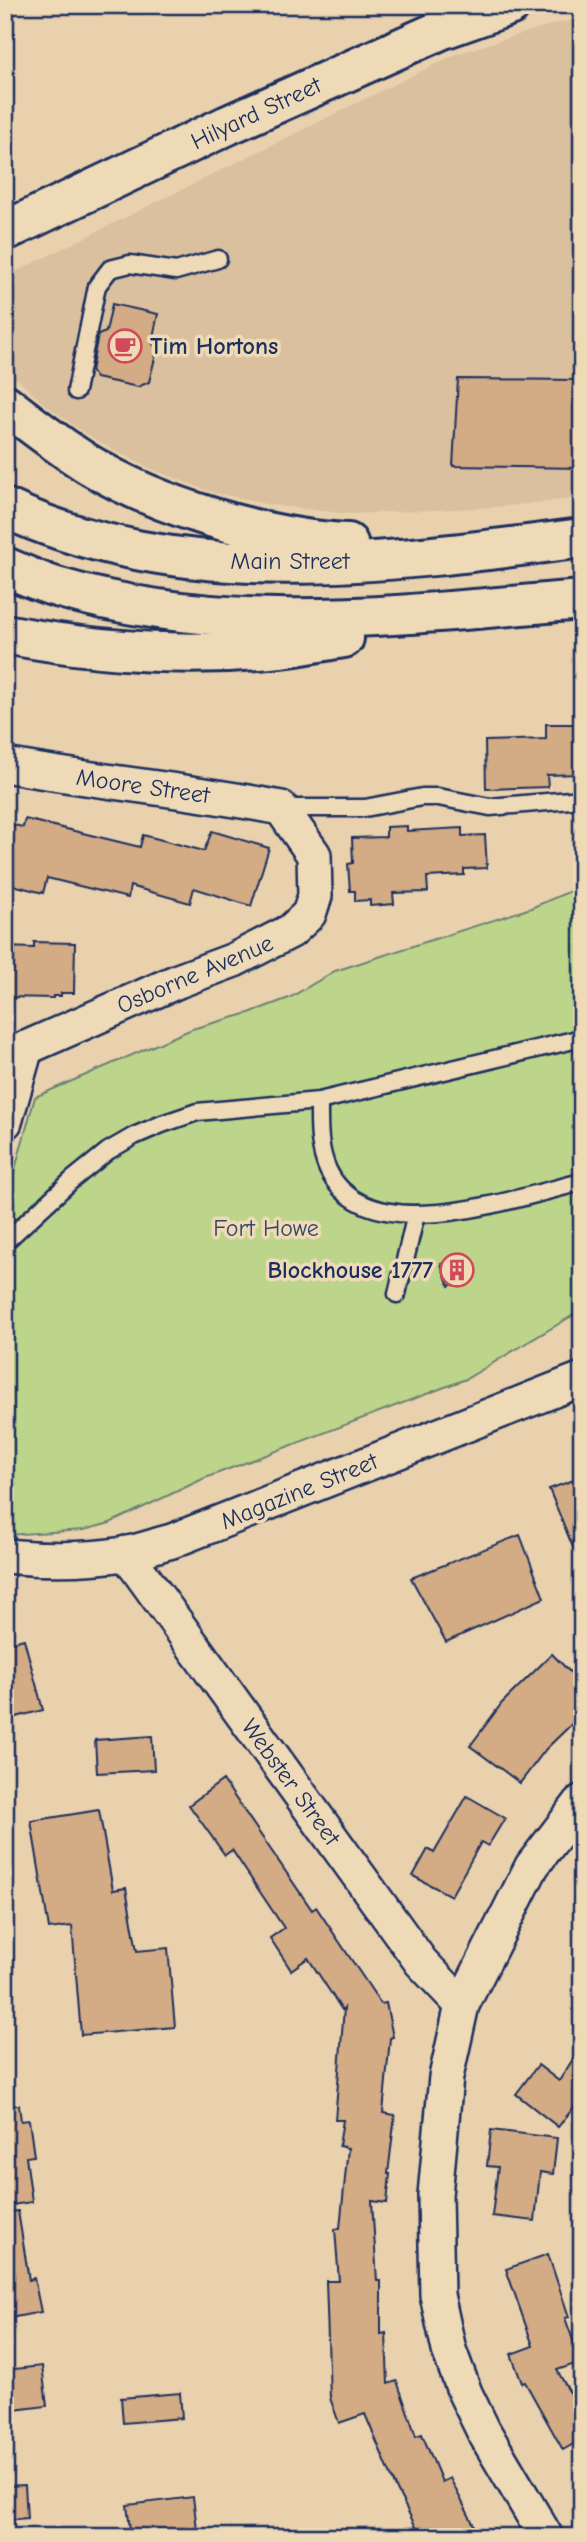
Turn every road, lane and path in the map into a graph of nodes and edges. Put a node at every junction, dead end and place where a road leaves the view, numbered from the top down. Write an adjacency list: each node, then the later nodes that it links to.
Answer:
1 (511, 5): 2 (main road, Hilyard Street)
2 (5, 231)
3 (218, 260): 4 (lane)
4 (76, 391)
5 (5, 404): 8 (main road)
6 (5, 508): 8 (main road, Main Street)
7 (582, 538): 8 (main road, Main Street)
8 (508, 548)
9 (5, 567): 10 (main road)
10 (582, 600): 11 (main road)
11 (5, 634)
12 (5, 765): 14 (street, Moore Street)
13 (582, 799): 14 (lane)
14 (281, 808): 16 (street, Osborne Avenue)
15 (582, 1038): 17 (lane)
16 (15, 1051): 18 (street)
17 (319, 1101): 20 (lane); 21 (lane)
18 (5, 1122)
19 (582, 1182): 20 (lane)
20 (416, 1214): 22 (lane)
21 (5, 1242)
22 (397, 1294)
23 (582, 1379): 24 (street, Magazine Street)
24 (126, 1553): 25 (street, Magazine Street); 27 (street, Webster Street)
25 (5, 1556)
26 (582, 1801): 27 (street)
27 (462, 2005): 28 (street)
28 (547, 2537)

